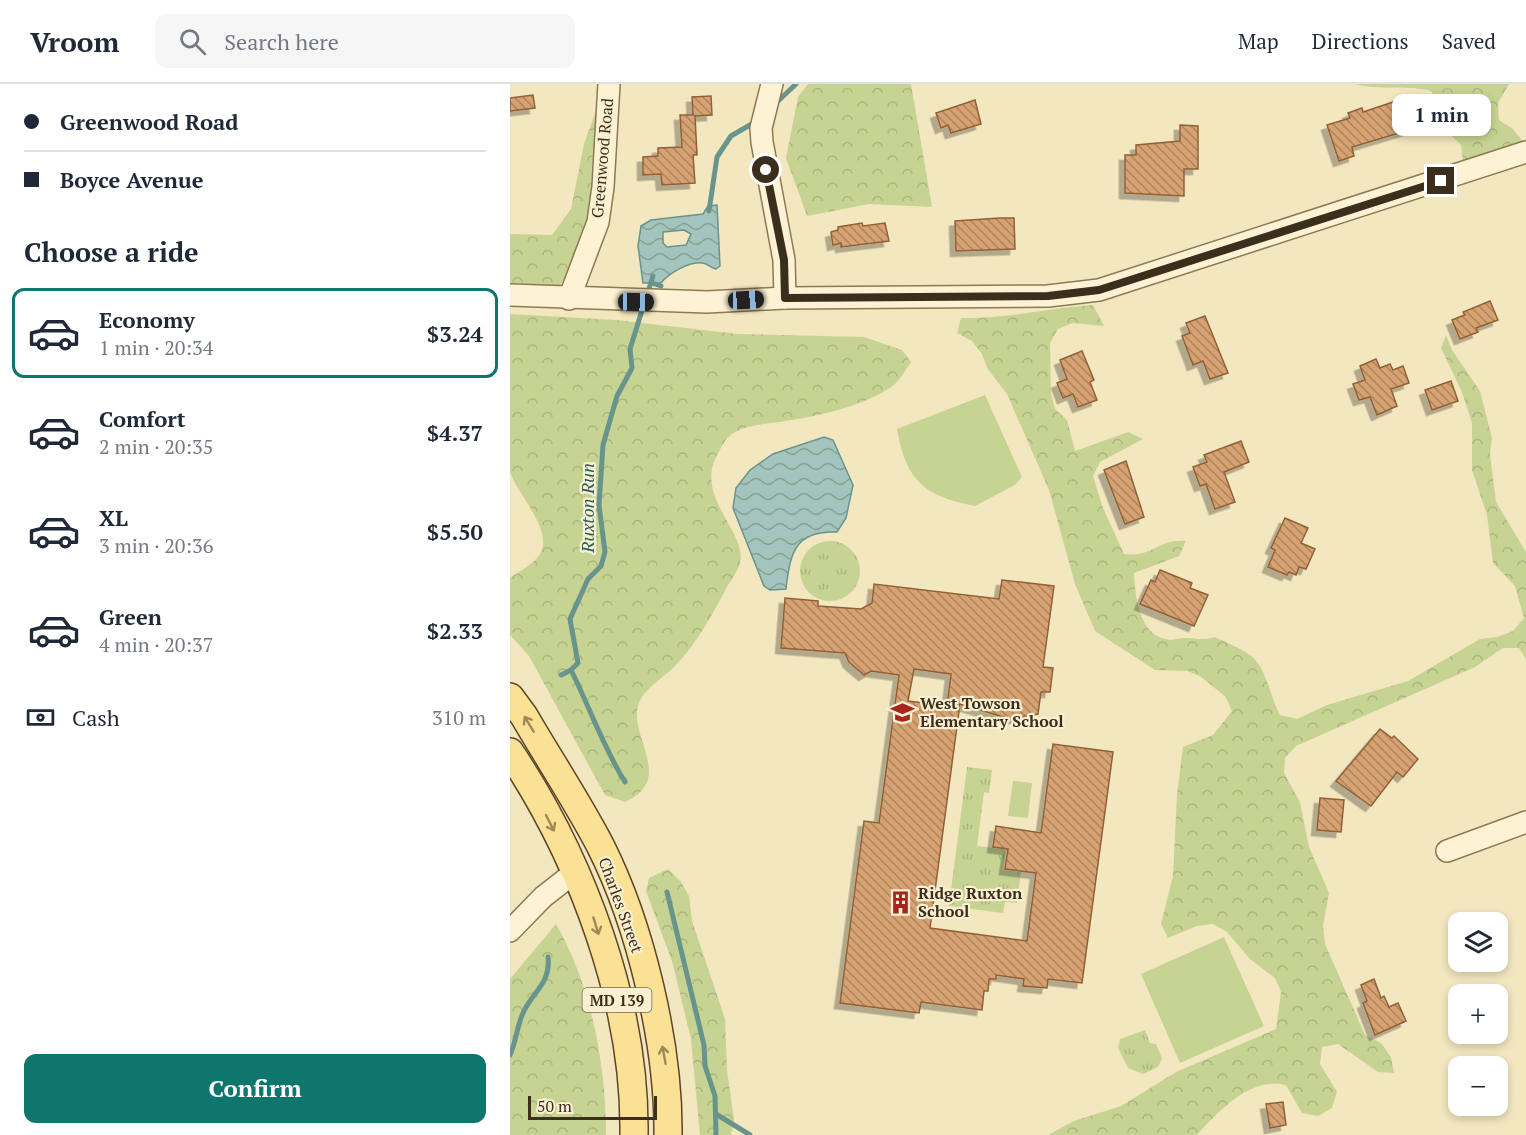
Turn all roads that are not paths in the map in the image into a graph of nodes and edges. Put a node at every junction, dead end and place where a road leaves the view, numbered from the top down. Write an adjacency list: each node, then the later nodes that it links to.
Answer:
1 (609, 84): 6 (street, Greenwood Road)
2 (771, 87): 5 (street)
3 (1526, 152): 5 (street)
4 (510, 295): 6 (street)
5 (785, 298): 6 (street)
6 (569, 299)
7 (510, 697): 14 (main road, Charles Street / MD 139, one-way to 7)
8 (510, 752): 11 (main road, Charles Street / MD 139, one-way to 11)
9 (1526, 822): 10 (street)
10 (1447, 851)
11 (575, 872): 12 (street); 13 (main road, Charles Street / MD 139, one-way to 13)
12 (510, 930)
13 (634, 1135)
14 (668, 1135)

